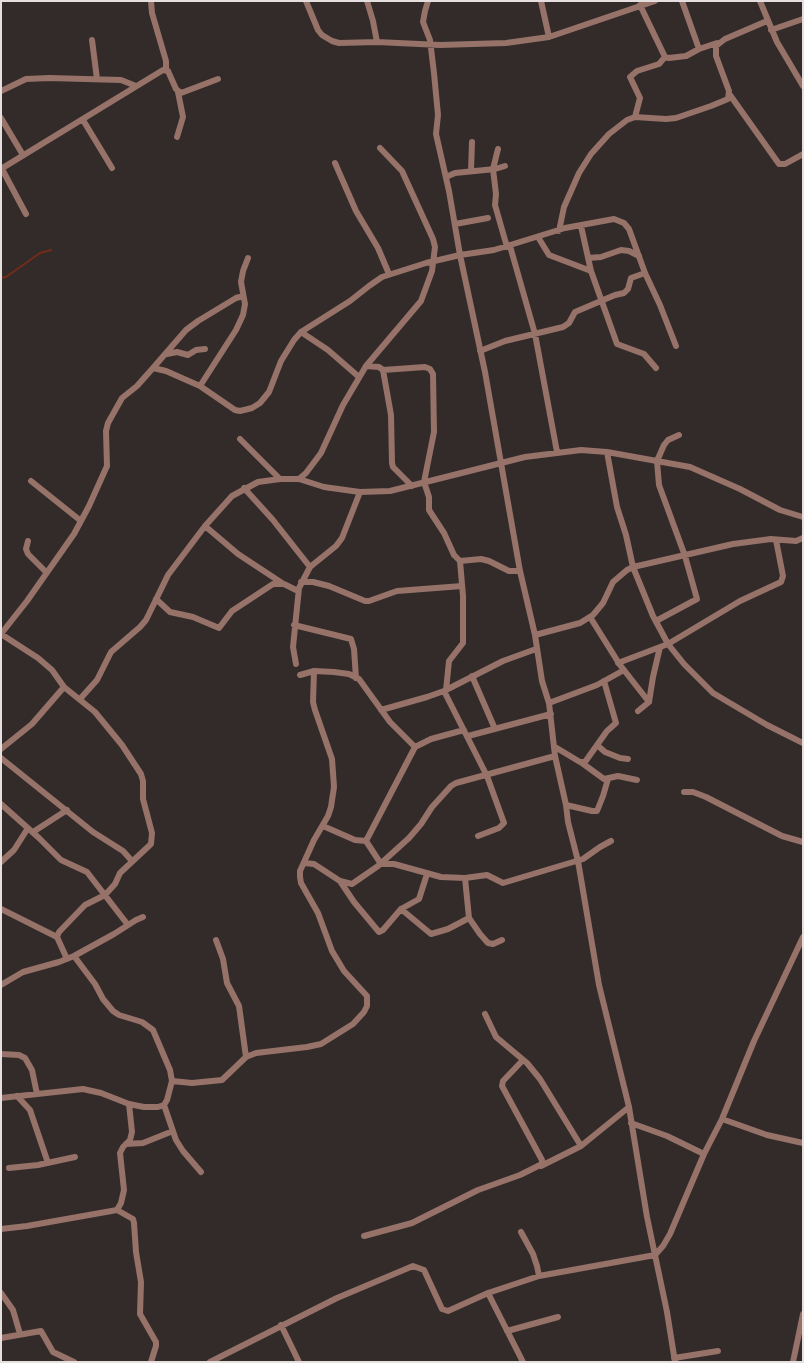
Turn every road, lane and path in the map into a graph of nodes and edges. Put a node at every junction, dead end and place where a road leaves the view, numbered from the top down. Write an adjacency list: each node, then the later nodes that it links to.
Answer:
1 (151, 1): 20 (street)
2 (306, 1): 15 (street)
3 (366, 1): 15 (street)
4 (428, 1): 17 (street)
5 (541, 1): 13 (street)
6 (655, 1): 9 (street)
7 (682, 1): 18 (street)
8 (760, 1): 11 (street)
9 (640, 6): 13 (street); 19 (street)
10 (803, 19): 12 (street)
11 (767, 21): 12 (street); 16 (street)
12 (771, 30): 24 (street)
13 (549, 37): 17 (street)
14 (92, 40): 21 (street)
15 (377, 42): 17 (street)
16 (717, 44): 18 (street); 27 (street)
17 (429, 45): 43 (street)
18 (699, 49): 19 (street)
19 (664, 57): 28 (street)
20 (166, 70): 23 (street); 26 (street)
21 (98, 79): 23 (street); 25 (street)
22 (218, 79): 26 (street)
23 (136, 86): 30 (street)
24 (803, 86)
25 (1, 91)
26 (178, 92): 31 (street)
27 (730, 96): 28 (street); 35 (street)
28 (635, 117): 48 (street)
29 (1, 118): 36 (street)
30 (83, 120): 36 (street); 39 (street)
31 (177, 137)
32 (472, 142): 42 (street)
33 (380, 148): 55 (street)
34 (498, 149): 41 (street)
35 (803, 154)
36 (22, 155): 40 (street)
37 (335, 163): 58 (street)
38 (505, 166): 41 (street)
39 (112, 168)
40 (2, 169): 44 (street)
41 (493, 170): 42 (street); 50 (street)
42 (471, 171): 43 (street)
43 (446, 177): 46 (street)
44 (26, 214)
45 (488, 218): 46 (street)
46 (455, 224): 51 (street)
47 (582, 226): 48 (street); 52 (street); 54 (street)
48 (559, 231): 49 (street)
49 (538, 237): 50 (street); 56 (street)
50 (509, 246): 51 (street); 62 (street)
51 (460, 254): 55 (street); 65 (street)
52 (639, 256): 54 (street); 57 (street)
53 (248, 258): 59 (street)
54 (588, 258): 56 (street)
55 (433, 261): 58 (street); 67 (street)
56 (591, 271): 60 (street)
57 (645, 273): 60 (street); 63 (street)
58 (389, 274): 61 (street)
59 (243, 296): 66 (street); 72 (street)
60 (601, 300): 62 (street); 69 (street)
61 (301, 332): 71 (street); 72 (street)
62 (535, 334): 65 (street); 75 (street)
63 (676, 346)
64 (205, 349): 66 (street)
65 (480, 351): 78 (street)
66 (167, 354): 68 (street)
67 (366, 366): 70 (street); 71 (street)
68 (153, 368): 72 (street); 87 (street)
69 (656, 368)
70 (383, 370): 82 (street); 83 (street)
71 (359, 377): 80 (street)
72 (200, 386)
73 (679, 435): 77 (street)
74 (240, 439): 79 (street)
75 (557, 452): 76 (street); 78 (street)
76 (607, 452): 77 (street); 95 (street)
77 (657, 462): 86 (street); 92 (street)
78 (500, 463): 82 (street); 96 (street)
79 (280, 479): 80 (street); 84 (street)
80 (299, 479): 85 (street)
81 (31, 481): 87 (street)
82 (424, 482): 83 (street); 93 (street)
83 (412, 486): 85 (street)
84 (244, 488): 88 (street); 94 (street)
85 (360, 492): 94 (street)
86 (803, 518)
87 (81, 521): 97 (street)
88 (205, 526): 99 (street); 102 (street)
89 (803, 538): 90 (street)
90 (776, 540): 92 (street); 108 (street)
91 (28, 541): 97 (street)
92 (685, 556): 95 (street); 104 (street)
93 (460, 561): 96 (street); 100 (street)
94 (310, 567): 98 (street)
95 (633, 567): 103 (street); 104 (street)
96 (520, 571): 107 (street)
97 (46, 572): 106 (street)
98 (301, 582): 100 (street); 101 (street)
99 (284, 584): 101 (street); 102 (street)
100 (462, 586): 120 (street)
101 (298, 591): 105 (street)
102 (156, 599): 121 (street)
103 (590, 617): 107 (street); 111 (street)
104 (656, 621): 108 (street)
105 (294, 626): 112 (street); 117 (street)
106 (1, 634): 119 (street)
107 (535, 635): 110 (street)
108 (668, 644): 109 (street); 129 (street)
109 (660, 647): 111 (street); 123 (street)
110 (536, 649): 116 (street); 122 (street)
111 (618, 663): 113 (street)
112 (296, 664)
113 (624, 670): 118 (street); 123 (street)
114 (314, 671): 115 (street); 117 (street); 145 (street)
115 (300, 675)
116 (472, 676): 120 (street); 127 (street)
117 (356, 678): 124 (street)
118 (604, 681): 122 (street); 130 (street)
119 (64, 688): 121 (street); 133 (street)
120 (445, 690): 124 (street); 128 (street)
121 (80, 699): 151 (street)
122 (548, 702): 126 (street)
123 (649, 702): 125 (street)
124 (382, 710): 131 (street)
125 (638, 711)
126 (550, 714): 127 (street); 132 (street)
127 (494, 729): 128 (street)
128 (466, 733): 131 (street); 138 (street)
129 (803, 743)
130 (598, 744): 136 (street); 137 (street)
131 (415, 747): 148 (street)
132 (555, 747): 134 (street); 137 (street)
133 (1, 749)
134 (555, 756): 138 (street); 143 (street)
135 (1, 758): 144 (street)
136 (628, 759)
137 (582, 763): 139 (street)
138 (487, 776): 147 (street); 155 (street)
139 (608, 779): 140 (street); 143 (street)
140 (637, 780)
141 (684, 792): 150 (street)
142 (1, 804): 146 (street)
143 (566, 805): 152 (street)
144 (67, 810): 146 (street); 151 (street)
145 (323, 826): 148 (street); 154 (street)
146 (31, 830): 153 (street); 159 (street)
147 (478, 836)
148 (366, 840): 155 (street)
149 (611, 841): 152 (street)
150 (803, 842)
151 (132, 861): 159 (street)
152 (578, 861): 157 (street); 181 (street)
153 (1, 862)
154 (304, 863): 158 (street); 173 (street)
155 (381, 864): 156 (street); 158 (street)
156 (427, 874): 157 (street); 161 (street)
157 (465, 878): 163 (street)
158 (340, 881): 161 (street)
159 (105, 895): 164 (street); 166 (street)
160 (1, 909): 166 (street)
161 (401, 909): 163 (street)
162 (143, 918): 164 (street)
163 (469, 918): 168 (street)
164 (128, 925): 169 (street)
165 (803, 937): 182 (street)
166 (57, 938): 169 (street)
167 (216, 940): 173 (street)
168 (502, 940)
169 (70, 957): 170 (street); 175 (street)
170 (1, 985)
171 (485, 1014): 174 (street)
172 (1, 1054): 176 (street)
173 (246, 1057): 175 (street)
174 (523, 1060): 187 (street); 191 (street)
175 (172, 1082): 180 (street)
176 (37, 1094): 177 (street); 179 (street)
177 (17, 1096): 178 (street); 190 (street)
178 (1, 1098)
179 (129, 1104): 180 (street); 186 (street)
180 (164, 1105): 184 (street)
181 (629, 1107): 183 (street); 187 (street)
182 (722, 1119): 185 (street); 188 (street)
183 (631, 1122): 188 (street); 198 (street)
184 (173, 1131): 186 (street); 193 (street)
185 (803, 1143)
186 (126, 1144): 194 (street)
187 (581, 1146): 191 (street)
188 (704, 1154): 198 (street)
189 (75, 1157): 190 (street)
190 (48, 1163): 192 (street)
191 (540, 1166): 197 (street)
192 (9, 1168)
193 (200, 1172)
194 (117, 1210): 195 (street); 211 (street)
195 (1, 1229)
196 (521, 1232): 199 (street)
197 (364, 1236)
198 (655, 1255): 199 (street); 209 (street)
199 (539, 1276): 201 (street)
200 (1, 1293): 206 (street)
201 (488, 1293): 204 (street); 205 (street)
202 (803, 1314): 215 (street)
203 (558, 1317): 205 (street)
204 (281, 1325): 212 (street); 213 (street)
205 (507, 1331): 214 (street)
206 (20, 1334): 207 (street); 210 (street)
207 (1, 1338)
208 (718, 1351): 209 (street)
209 (675, 1360)
210 (74, 1362)
211 (151, 1362)
212 (210, 1362)
213 (300, 1362)
214 (523, 1362)
215 (793, 1362)

